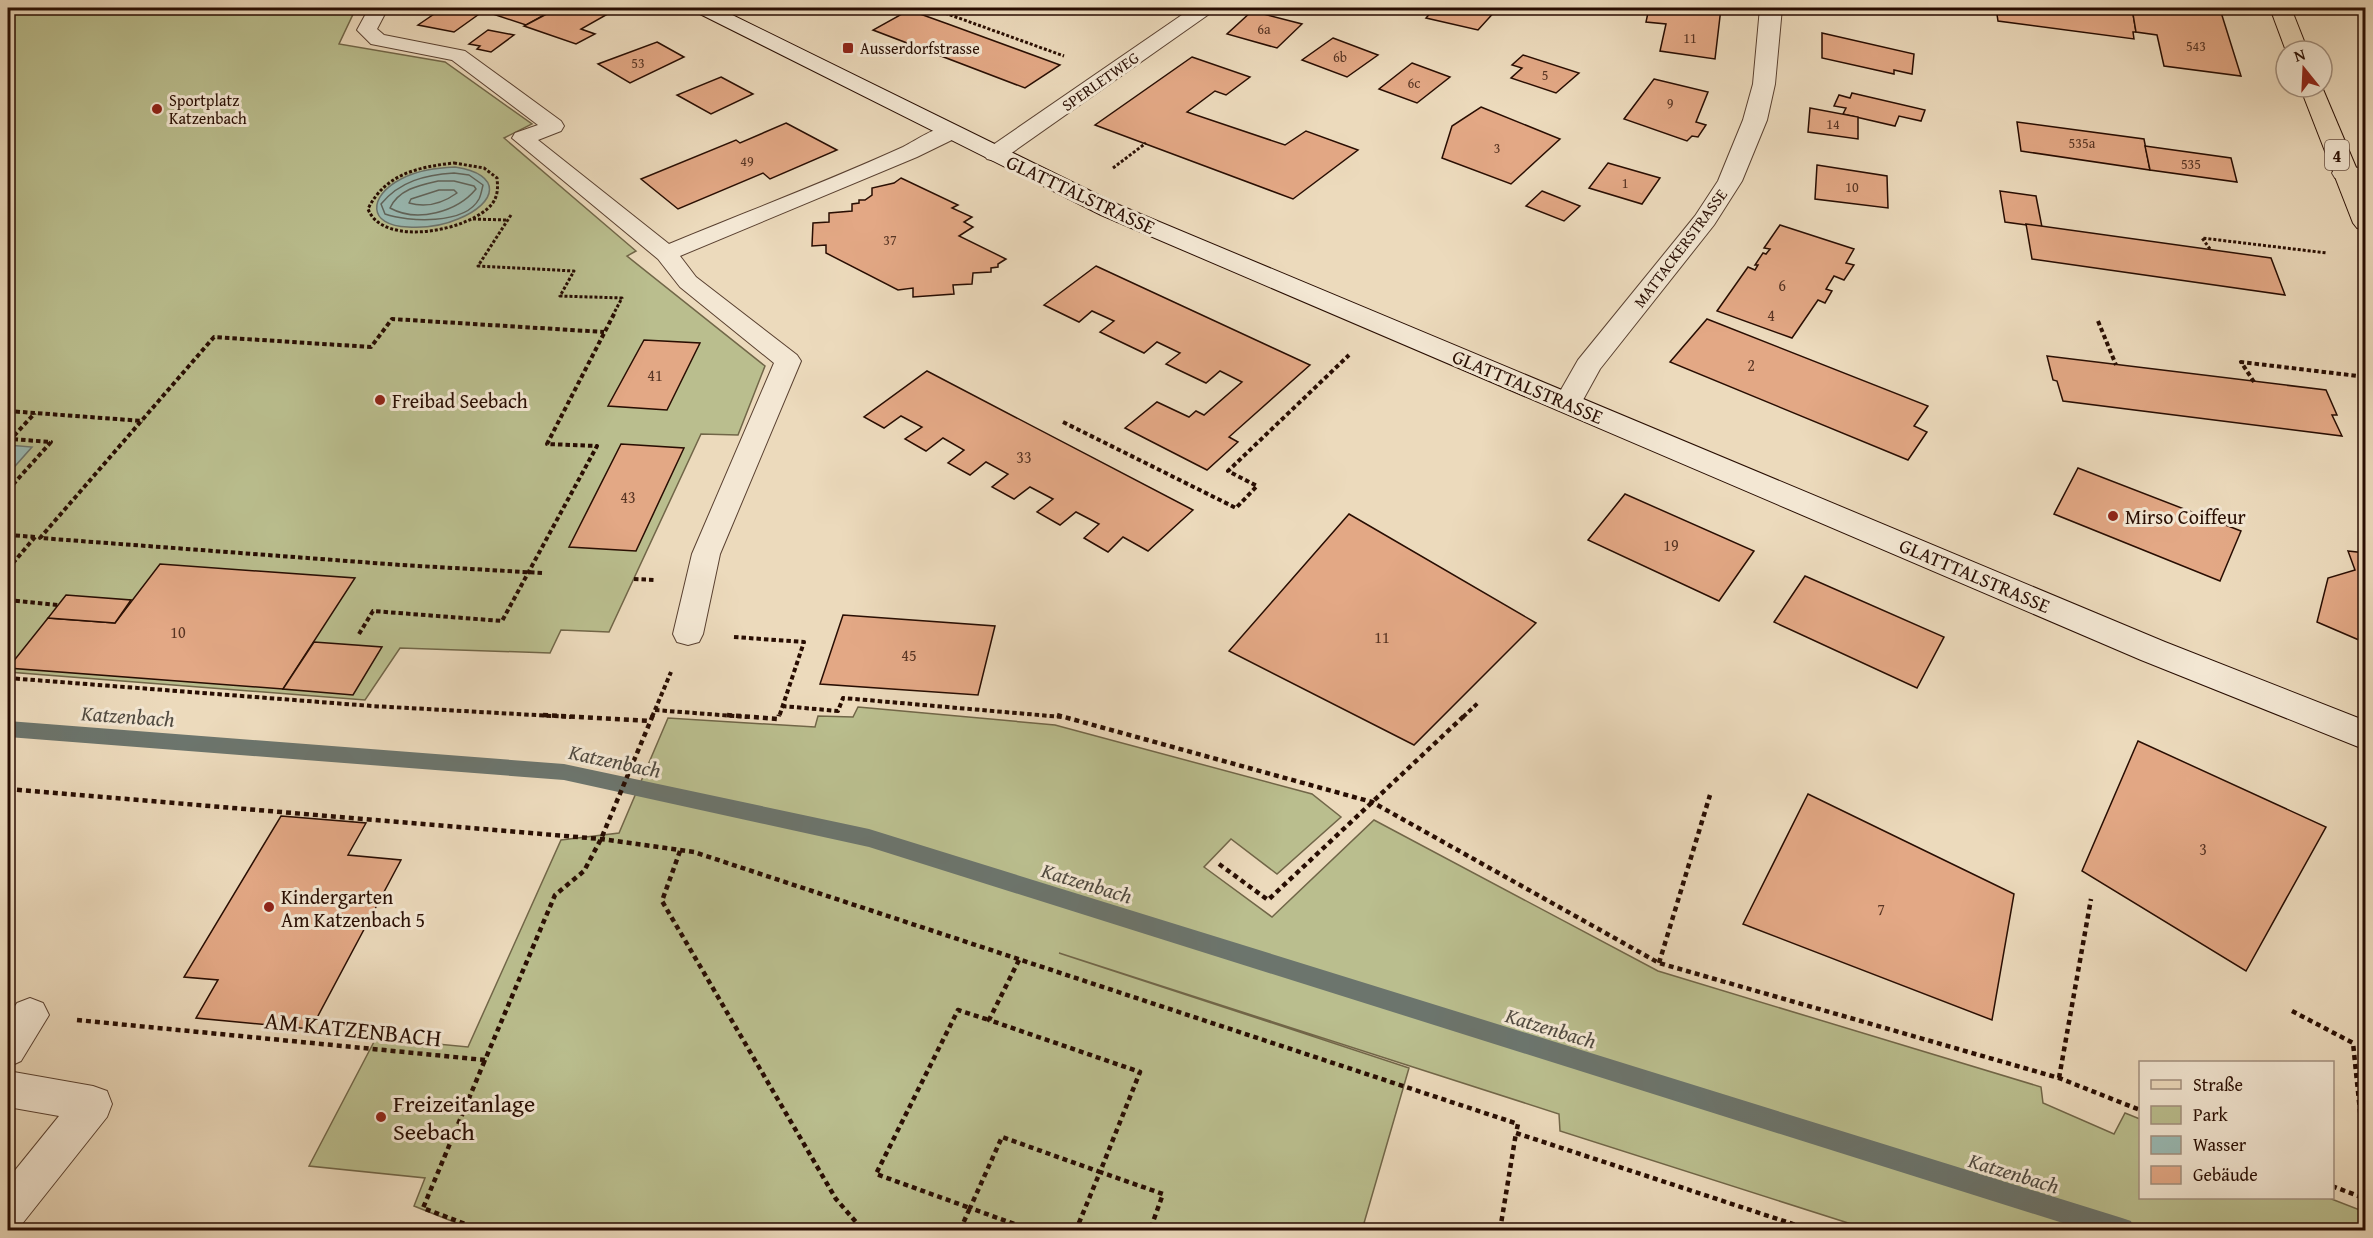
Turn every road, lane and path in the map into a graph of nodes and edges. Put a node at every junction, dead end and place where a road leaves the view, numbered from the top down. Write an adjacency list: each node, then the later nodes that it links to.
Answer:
1 (378, 8): 21 (lane)
2 (703, 8): 10 (main road, GLATTTALSTRASSE)
3 (931, 8): 8 (path)
4 (1205, 8): 8 (main road, SPERLETWEG)
5 (1771, 8): 28 (main road, MATTACKERSTRASSE)
6 (2281, 8): 7 (main road)
7 (2293, 39)
8 (1110, 73): 12 (main road, SPERLETWEG)
9 (2317, 99): 14 (main road, 4)
10 (950, 132): 12 (main road, GLATTTALSTRASSE); 21 (lane)
11 (1146, 143): 13 (path)
12 (994, 154): 28 (main road, GLATTTALSTRASSE)
13 (1110, 170)
14 (2355, 174): 18 (main road, 4)
15 (511, 215): 17 (path)
16 (470, 219): 16 (path); 17 (path)
17 (508, 220): 23 (path)
18 (2366, 222)
19 (2210, 249): 20 (path)
20 (2327, 253)
21 (666, 254): 43 (lane)
22 (2098, 321): 25 (path)
23 (604, 332): 31 (path); 38 (path)
24 (1351, 353): 32 (path)
25 (2116, 365)
26 (2366, 377): 27 (path)
27 (2254, 382)
28 (1568, 402): 48 (main road, GLATTTALSTRASSE)
29 (8, 411): 30 (path)
30 (36, 413): 31 (path); 33 (path)
31 (143, 421): 36 (path)
32 (1063, 422)
33 (9, 439): 34 (path)
34 (8, 490)
35 (8, 535): 36 (path)
36 (38, 537): 37 (path); 38 (path)
37 (8, 570)
38 (529, 573): 39 (path); 42 (path)
39 (542, 573)
40 (8, 600): 41 (path)
41 (58, 605)
42 (358, 634)
43 (688, 634): 46 (path)
44 (8, 678): 47 (path)
45 (1479, 702): 51 (path)
46 (782, 706): 47 (path); 51 (path)
47 (650, 721): 52 (path)
48 (2366, 736)
49 (8, 789): 52 (path)
50 (1710, 795): 57 (path)
51 (1372, 802): 54 (path); 57 (path)
52 (601, 839): 53 (path); 62 (path)
53 (680, 850): 56 (path); 74 (path)
54 (1219, 864)
55 (2091, 899): 63 (path)
56 (1018, 960): 60 (path); 66 (path)
57 (1659, 963): 63 (path)
58 (2292, 1011): 67 (path)
59 (30, 1015): 61 (lane); 62 (path, AM KATZENBACH)
60 (989, 1020): 68 (path); 71 (path)
61 (8, 1049)
62 (485, 1060): 73 (path)
63 (2059, 1078): 65 (path)
64 (8, 1089): 72 (lane)
65 (2139, 1110)
66 (1516, 1133): 79 (path); 80 (path)
67 (2366, 1169)
68 (1100, 1172): 71 (path); 77 (path); 78 (path)
69 (2334, 1187): 70 (path)
70 (2366, 1199)
71 (970, 1208): 75 (path); 76 (path)
72 (8, 1210)
73 (481, 1230)
74 (863, 1230)
75 (960, 1230)
76 (1031, 1230)
77 (1076, 1230)
78 (1150, 1230)
79 (1500, 1230)
80 (1811, 1230)

